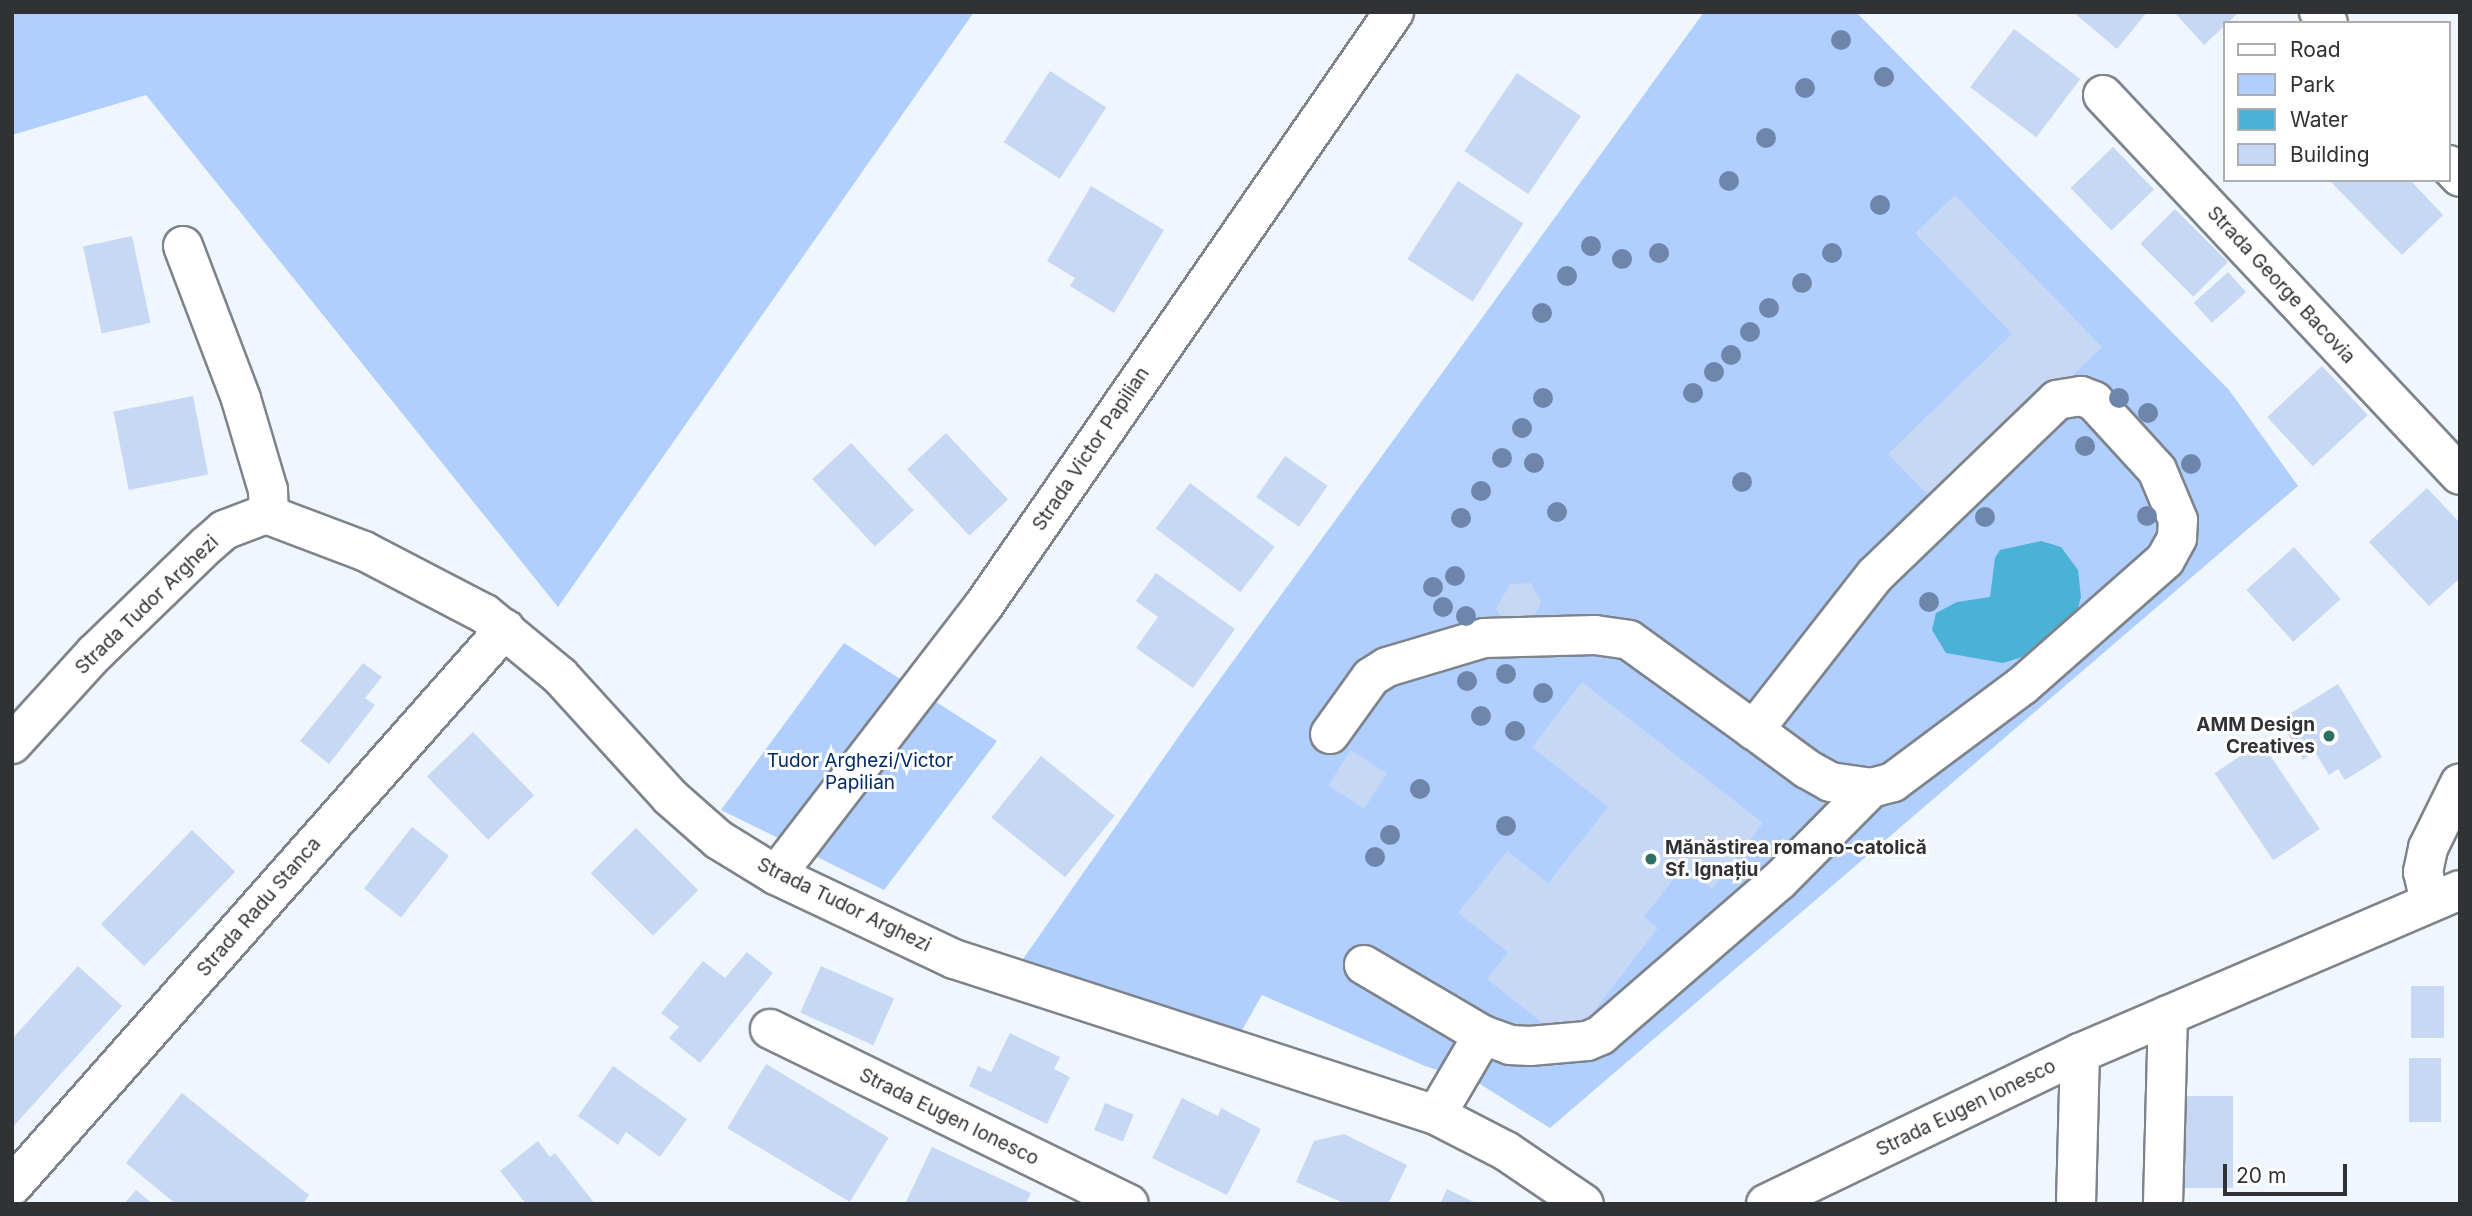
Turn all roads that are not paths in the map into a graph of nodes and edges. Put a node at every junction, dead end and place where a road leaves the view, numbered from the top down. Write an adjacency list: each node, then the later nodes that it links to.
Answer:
1 (1394, 12): 12 (street, Strada Victor Papilian)
2 (2103, 95): 4 (street, Strada George Bacovia)
3 (183, 246): 5 (street)
4 (2460, 475)
5 (269, 515): 6 (street, Strada Tudor Arghezi); 9 (street, Strada Tudor Arghezi)
6 (505, 628): 12 (street, Strada Tudor Arghezi); 20 (street, Strada Radu Stanca)
7 (1754, 730): 8 (street); 11 (street); 11 (street)
8 (1330, 734)
9 (12, 744)
10 (2460, 783): 13 (street)
11 (1871, 788): 17 (street)
12 (776, 876): 19 (street, Strada Tudor Arghezi)
13 (2445, 895): 15 (street, Strada Eugen Ionesco)
14 (1364, 965): 17 (street)
15 (2168, 1015): 18 (street, Strada Eugen Ionesco); 25 (street)
16 (770, 1029): 21 (street, Strada Eugen Ionesco)
17 (1483, 1035): 19 (street)
18 (2080, 1053): 23 (street, Strada Eugen Ionesco); 24 (street)
19 (1436, 1115): 22 (street, Strada Tudor Arghezi)
20 (12, 1186)
21 (1129, 1204)
22 (1584, 1204)
23 (1766, 1204)
24 (2076, 1204)
25 (2163, 1204)

